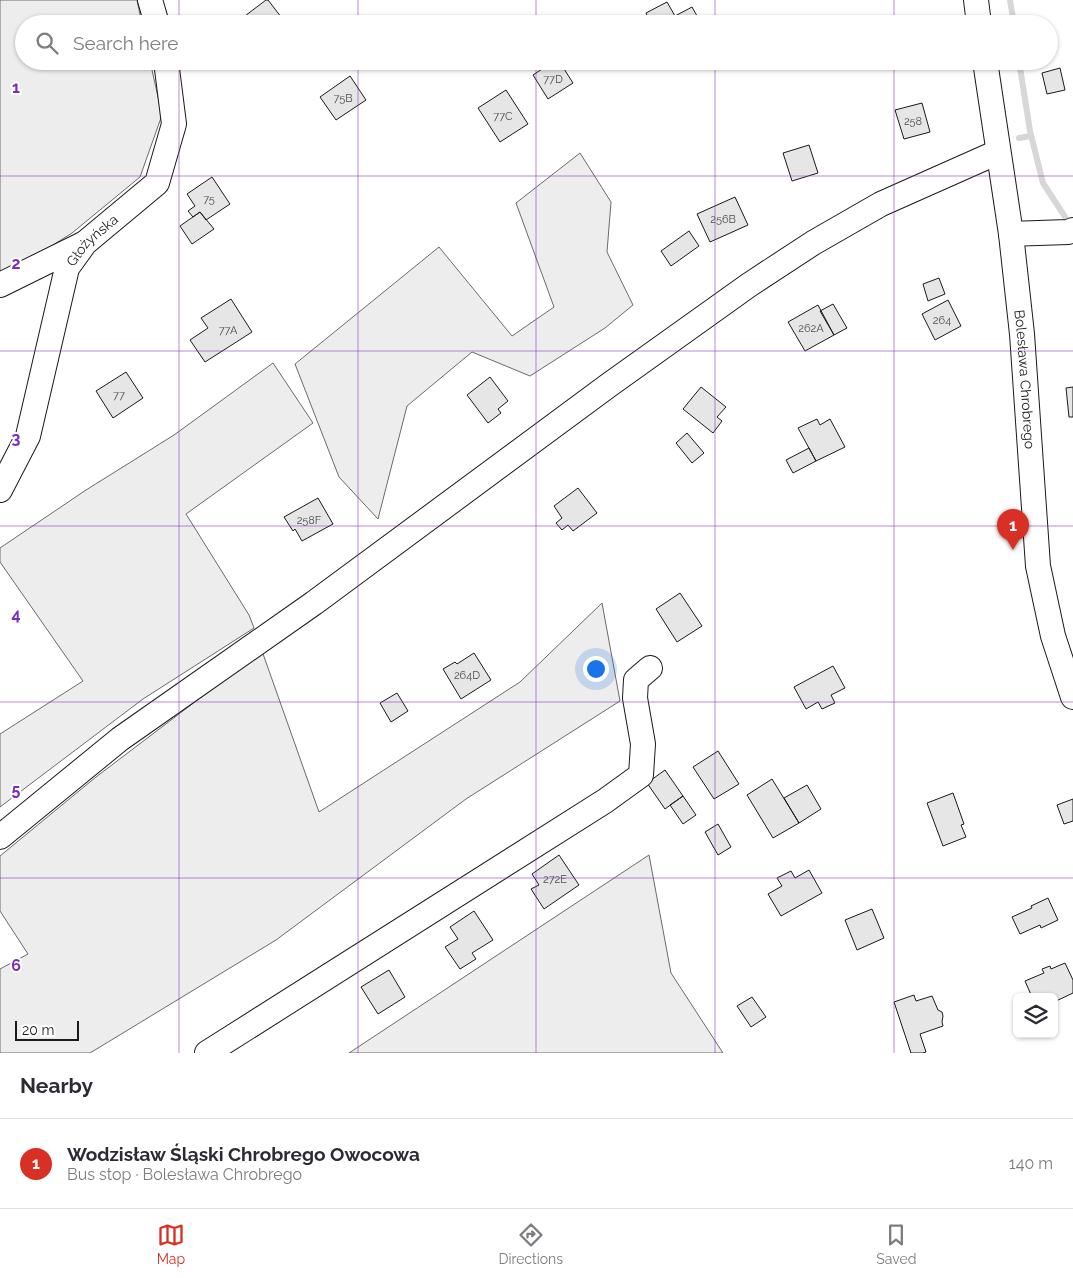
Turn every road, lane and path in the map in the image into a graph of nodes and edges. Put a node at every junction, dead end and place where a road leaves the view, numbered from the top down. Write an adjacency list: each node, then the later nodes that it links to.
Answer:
1 (150, 0): 3 (street)
2 (976, 0): 4 (street)
3 (154, 15)
4 (978, 15)
5 (167, 70): 10 (street, Głożyńska)
6 (986, 70): 7 (street, Bolesława Chrobrego)
7 (998, 152): 9 (street, Bolesława Chrobrego); 15 (street)
8 (1071, 231): 9 (street)
9 (1011, 234): 14 (street, Bolesława Chrobrego)
10 (85, 243): 11 (street); 12 (street, Głożyńska)
11 (0, 285)
12 (0, 490)
13 (650, 668): 16 (street)
14 (1073, 696)
15 (0, 837)
16 (207, 1053)

